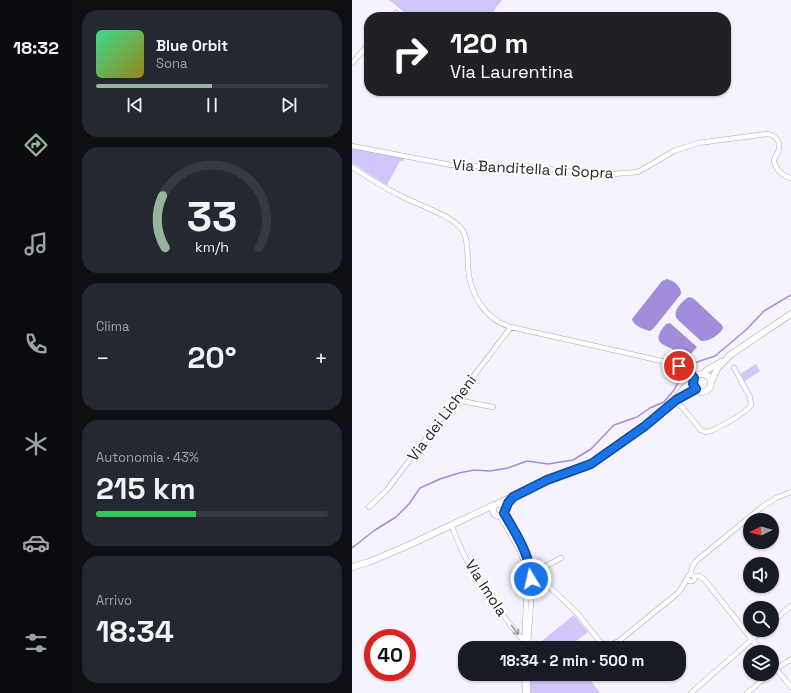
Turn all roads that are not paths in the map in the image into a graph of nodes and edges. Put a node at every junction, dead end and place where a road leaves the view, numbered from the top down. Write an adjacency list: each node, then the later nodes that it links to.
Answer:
1 (364, 50): 2 (street)
2 (352, 63)
3 (352, 146): 5 (street, Via Banditella di Sopra)
4 (352, 167): 7 (street)
5 (791, 178)
6 (791, 314): 8 (main road)
7 (511, 327): 11 (street); 14 (street, Via dei Licheni)
8 (724, 360): 10 (main road); 12 (main road)
9 (734, 368): 15 (street)
10 (704, 374): 11 (main road); 12 (main road)
11 (694, 379): 13 (main road); 15 (main road)
12 (712, 382): 13 (main road)
13 (696, 389): 15 (main road)
14 (456, 400): 16 (street); 20 (street, Via dei Licheni)
15 (676, 400): 18 (main road)
16 (492, 407)
17 (791, 492): 27 (street)
18 (513, 497): 19 (main road); 21 (main road)
19 (497, 504): 21 (main road); 21 (main road); 22 (main road)
20 (369, 507)
21 (501, 513): 22 (main road); 28 (street); 34 (street)
22 (460, 522): 23 (main road)
23 (451, 525): 25 (main road); 33 (street, Via Imola, one-way to 33)
24 (560, 558): 26 (street)
25 (352, 567)
26 (537, 575): 27 (street); 28 (street)
27 (692, 575): 32 (street)
28 (531, 576): 35 (street)
29 (791, 606): 30 (street)
30 (779, 616)
31 (754, 637): 32 (street)
32 (752, 639): 36 (street); 46 (street)
33 (522, 641)
34 (526, 641)
35 (526, 641)
36 (757, 645)
37 (791, 659): 38 (street)
38 (779, 667)
39 (779, 675): 43 (street)
40 (524, 681): 44 (street)
41 (528, 681): 45 (street)
42 (762, 681): 47 (street)
43 (791, 687)
44 (524, 693)
45 (528, 693)
46 (691, 693)
47 (747, 693)

